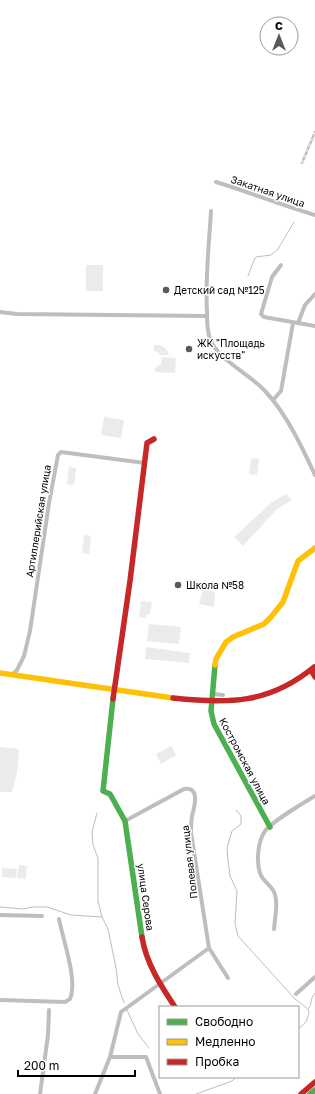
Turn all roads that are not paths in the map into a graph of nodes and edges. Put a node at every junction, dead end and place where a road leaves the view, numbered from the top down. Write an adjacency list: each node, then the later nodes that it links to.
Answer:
1 (216, 182): 3 (street, Закатная улица)
2 (211, 212): 7 (street)
3 (315, 215)
4 (281, 265): 8 (street)
5 (315, 294): 9 (street)
6 (0, 312): 7 (street)
7 (207, 316): 11 (street)
8 (293, 323): 9 (street); 11 (street)
9 (298, 323): 10 (street)
10 (315, 326)
11 (272, 400): 15 (street)
12 (154, 439): 14 (street)
13 (315, 460): 15 (street)
14 (145, 462): 20 (street, Артиллерийская улица); 22 (street)
15 (310, 463): 16 (street)
16 (315, 475)
17 (315, 548): 23 (street, Костромская улица)
18 (314, 668): 21 (street); 25 (street)
19 (0, 673): 20 (street)
20 (12, 675): 22 (street)
21 (315, 677)
22 (114, 690): 25 (street); 27 (street, улица Серова)
23 (213, 694): 24 (street); 25 (street, Костромская улица)
24 (223, 695)
25 (212, 702): 28 (street, Костромская улица)
26 (315, 796): 28 (street)
27 (125, 821): 33 (street, Полевая улица); 36 (street, улица Серова)
28 (270, 826): 32 (street)
29 (0, 915): 30 (street)
30 (42, 916)
31 (59, 919): 38 (street)
32 (274, 929)
33 (208, 948): 35 (street, Полевая улица); 36 (street)
34 (315, 977): 37 (street)
35 (228, 978)
36 (159, 984): 39 (street, улица Серова); 41 (street)
37 (296, 994)
38 (0, 1000)
39 (174, 1006)
40 (49, 1010): 44 (street)
41 (110, 1057): 45 (street); 46 (street)
42 (315, 1082): 47 (street)
43 (315, 1090): 48 (street)
44 (40, 1094)
45 (95, 1094)
46 (160, 1094)
47 (301, 1094)
48 (310, 1094)

